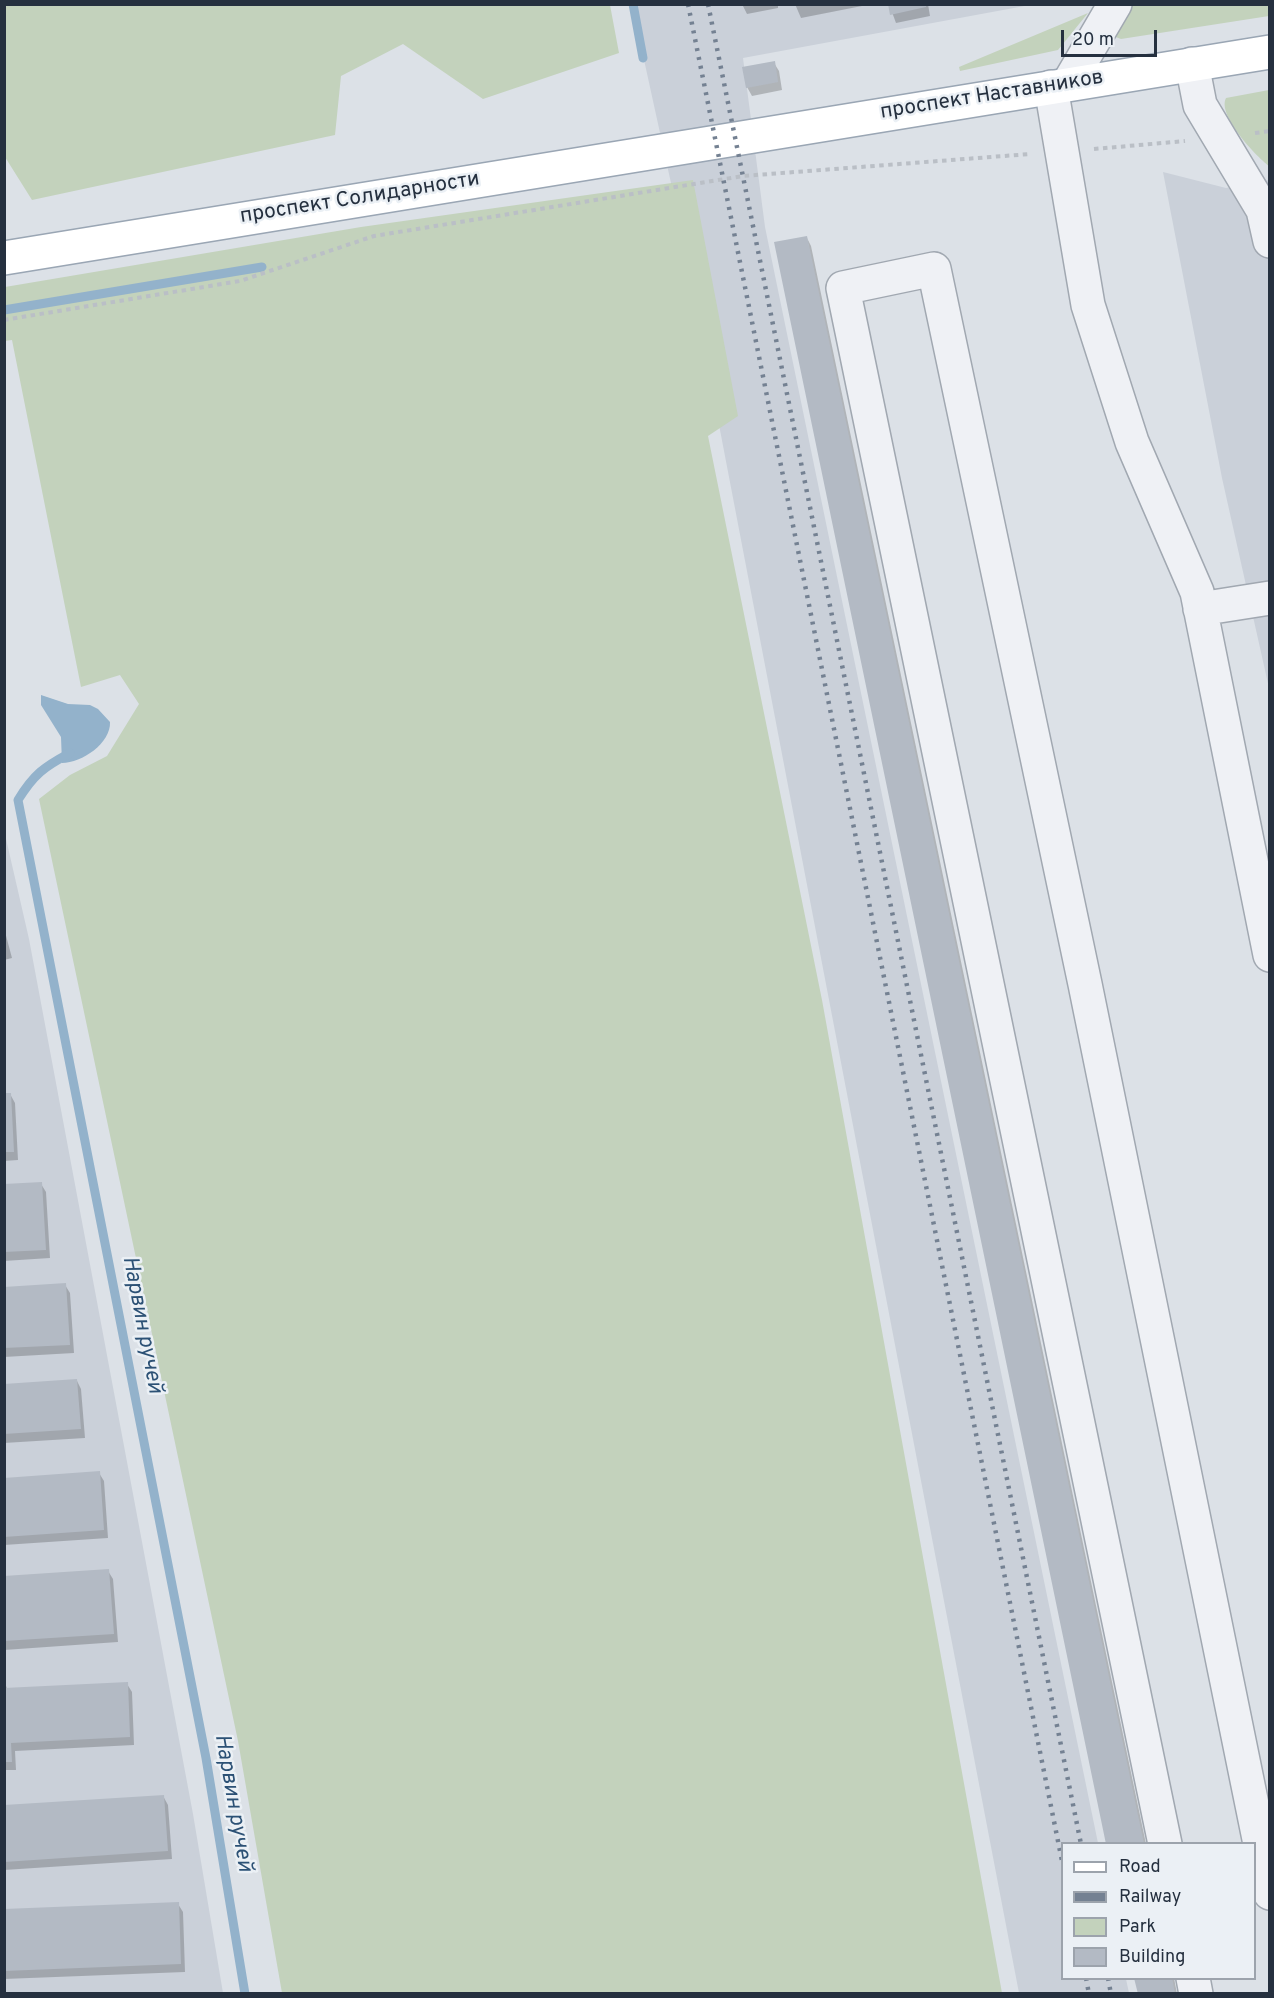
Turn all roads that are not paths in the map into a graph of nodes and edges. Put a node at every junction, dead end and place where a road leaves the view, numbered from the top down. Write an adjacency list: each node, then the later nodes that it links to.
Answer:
1 (1115, 4): 4 (lane)
2 (1269, 52): 3 (main road, проспект Наставников)
3 (1192, 64): 4 (main road, проспект Наставников); 6 (lane)
4 (1060, 86): 5 (main road, проспект Наставников); 10 (lane)
5 (715, 140): 8 (main road, проспект Солидарности)
6 (1266, 209): 7 (lane)
7 (1269, 242)
8 (4, 258)
9 (1269, 598): 10 (lane)
10 (1200, 609): 11 (lane)
11 (1269, 955)
12 (1165, 1842): 13 (lane)
13 (1269, 1893)

